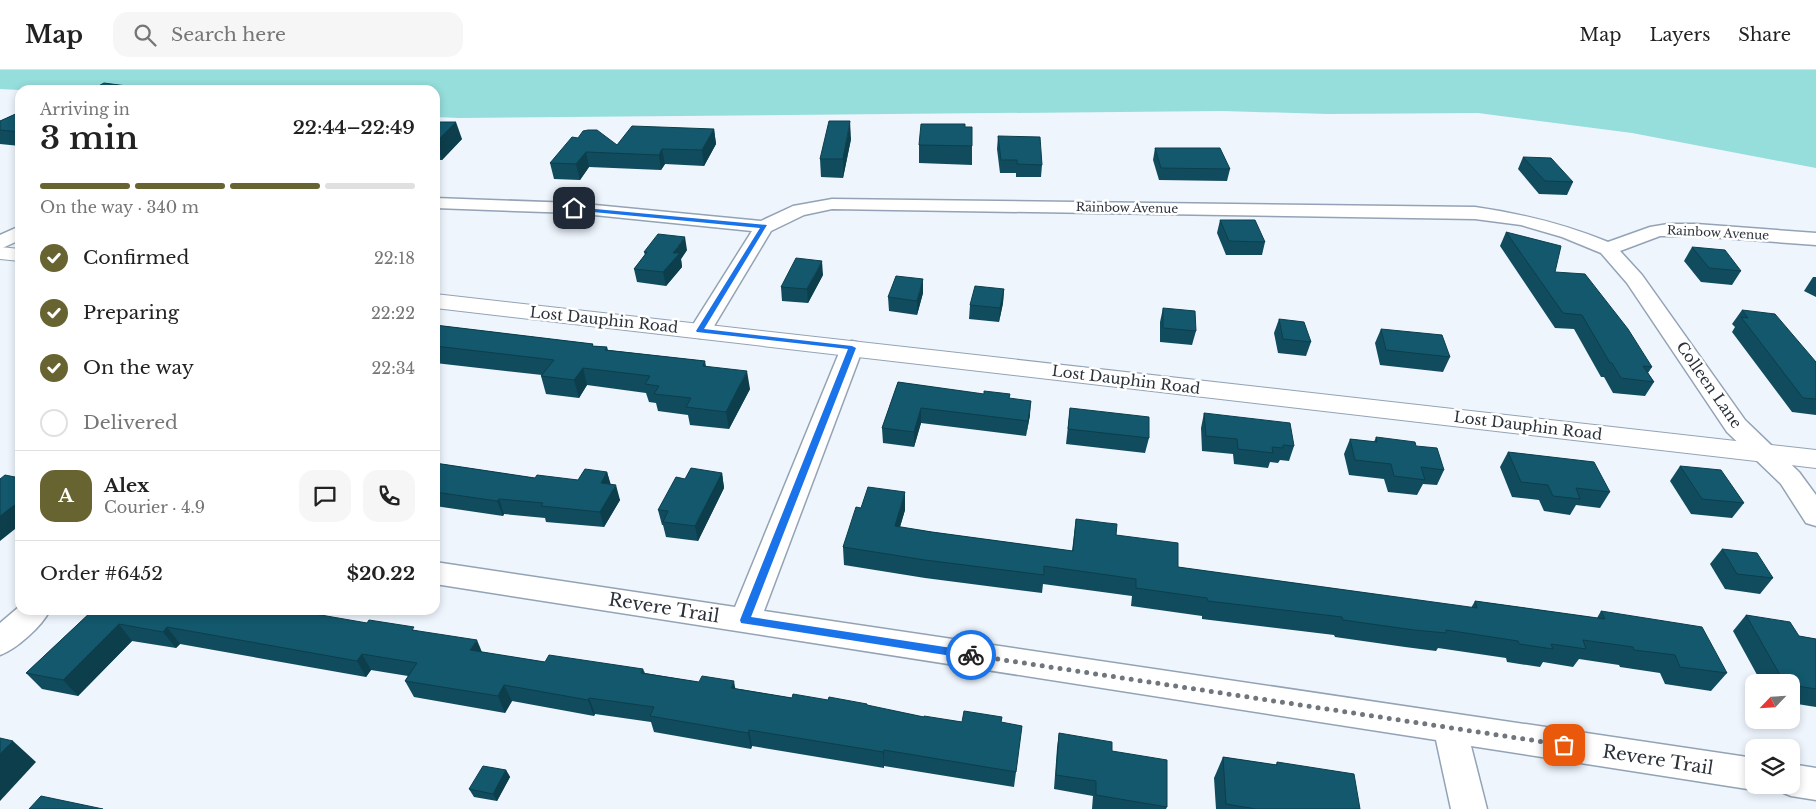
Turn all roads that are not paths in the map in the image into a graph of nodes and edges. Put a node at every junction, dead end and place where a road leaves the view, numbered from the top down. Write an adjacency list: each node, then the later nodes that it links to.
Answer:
1 (440, 204): 2 (street)
2 (764, 227): 6 (street, Rainbow Avenue); 10 (street)
3 (15, 235): 5 (street)
4 (1816, 239): 6 (street, Rainbow Avenue)
5 (0, 243)
6 (1608, 249): 12 (street, Colleen Lane)
7 (0, 253): 8 (street)
8 (15, 254)
9 (440, 302): 10 (street, Lost Dauphin Road)
10 (700, 331): 11 (street, Lost Dauphin Road)
11 (852, 348): 12 (street, Lost Dauphin Road); 17 (street)
12 (1763, 454): 13 (street, Lost Dauphin Road); 14 (street, Colleen Lane)
13 (1816, 460)
14 (1816, 516)
15 (440, 574): 17 (street, Revere Trail)
16 (30, 615): 18 (street)
17 (745, 620): 19 (street, Revere Trail)
18 (0, 642)
19 (1450, 728): 20 (street, Revere Trail); 23 (street)
20 (1745, 773)
21 (1800, 781): 22 (street)
22 (1816, 784)
23 (1469, 809)

